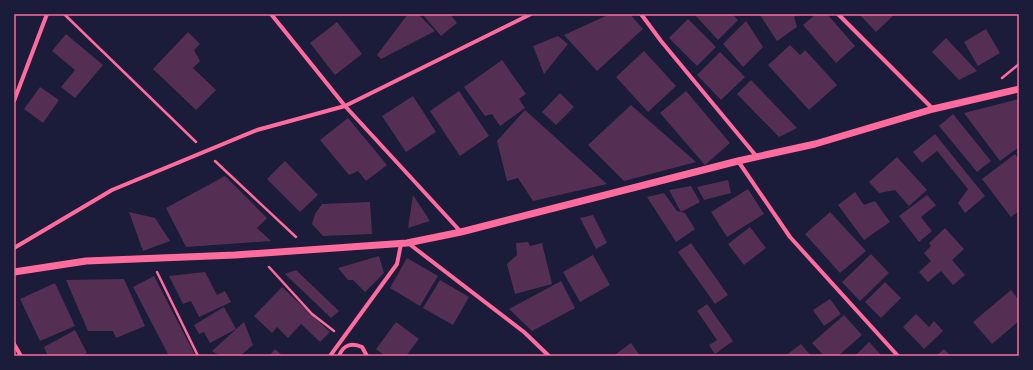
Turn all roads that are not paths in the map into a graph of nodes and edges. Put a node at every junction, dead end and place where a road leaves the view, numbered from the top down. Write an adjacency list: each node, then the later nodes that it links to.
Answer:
1 (47, 14): 7 (street)
2 (271, 14): 8 (street)
3 (531, 14): 8 (street)
4 (641, 14): 10 (street)
5 (838, 14): 9 (street)
6 (1019, 89): 9 (street)
7 (14, 101)
8 (345, 106): 12 (street); 14 (street)
9 (933, 109): 10 (street)
10 (757, 157): 11 (street)
11 (738, 161): 12 (street); 24 (street)
12 (461, 232): 13 (street)
13 (404, 244): 15 (street); 17 (street); 23 (street)
14 (14, 248)
15 (14, 272)
16 (14, 344): 19 (street)
17 (339, 344): 18 (street); 20 (street)
18 (344, 348): 21 (street); 22 (street)
19 (21, 356)
20 (330, 356)
21 (338, 356)
22 (367, 356)
23 (549, 356)
24 (898, 356)

